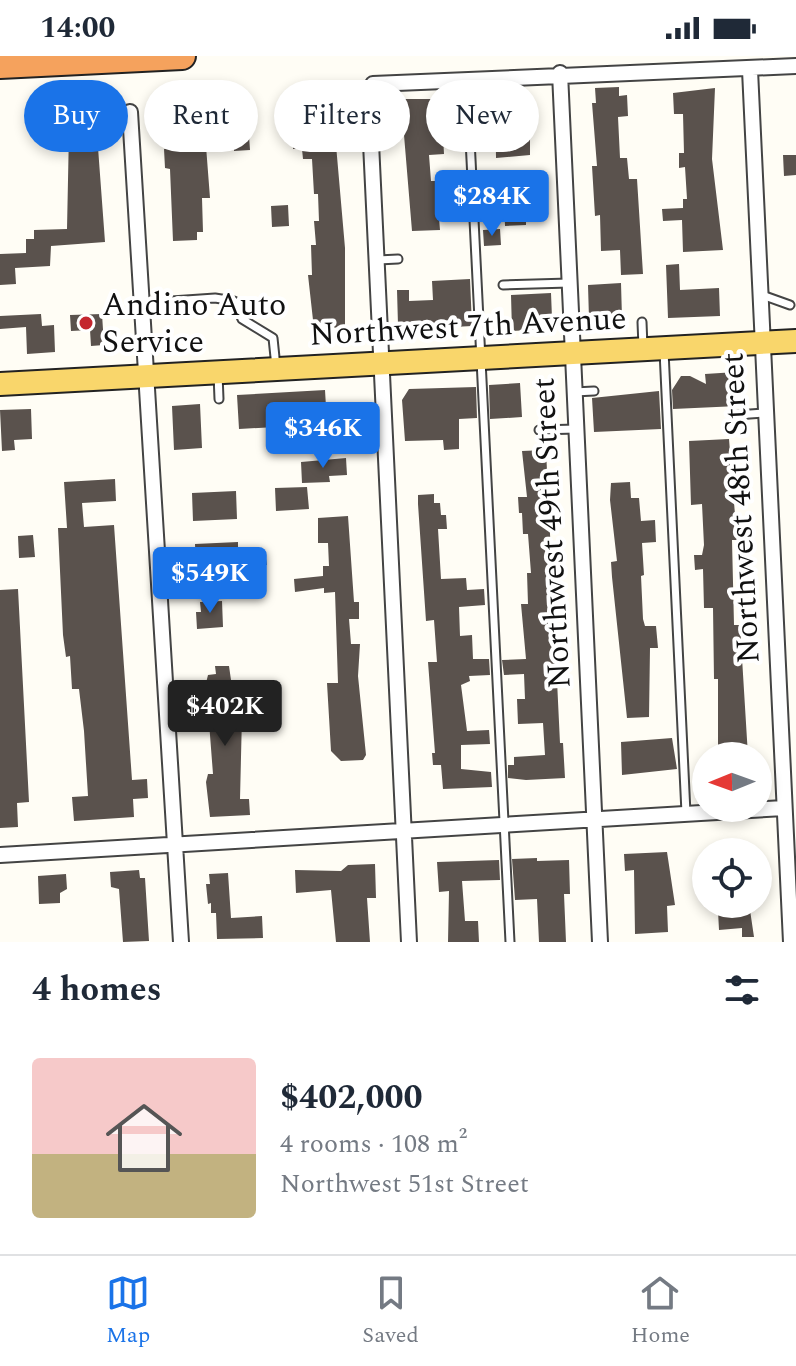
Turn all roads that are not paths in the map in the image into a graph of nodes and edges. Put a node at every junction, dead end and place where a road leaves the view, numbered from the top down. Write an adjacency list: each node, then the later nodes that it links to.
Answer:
1 (182, 56): 2 (highway)
2 (0, 65)
3 (796, 66): 4 (street)
4 (750, 70): 5 (street); 12 (street, Northwest 48th Street)
5 (560, 73): 6 (street); 10 (street, Northwest 49th Street)
6 (467, 79): 9 (street); 20 (lane)
7 (130, 112): 13 (street)
8 (398, 259): 9 (lane)
9 (378, 260): 21 (street)
10 (569, 283): 11 (lane); 19 (street, Northwest 49th Street)
11 (503, 285)
12 (759, 294): 14 (lane); 17 (street, Northwest 48th Street)
13 (142, 303): 22 (lane); 25 (street)
14 (790, 305)
15 (642, 322): 18 (lane)
16 (796, 341): 17 (main road, Northwest 7th Avenue)
17 (761, 343): 18 (main road, Northwest 7th Avenue); 30 (street, Northwest 48th Street)
18 (654, 349): 19 (main road, Northwest 7th Avenue); 38 (lane)
19 (572, 354): 20 (main road, Northwest 7th Avenue); 28 (street, Northwest 49th Street)
20 (481, 359): 21 (main road, Northwest 7th Avenue); 40 (lane)
21 (384, 363): 22 (main road, Northwest 7th Avenue); 34 (street)
22 (277, 369): 24 (main road, Northwest 7th Avenue)
23 (0, 370): 26 (lane)
24 (218, 372): 25 (main road, Northwest 7th Avenue); 29 (lane)
25 (146, 376): 26 (main road, Northwest 7th Avenue); 42 (street)
26 (0, 384)
27 (594, 391): 28 (lane)
28 (574, 392): 32 (street, Northwest 49th Street)
29 (219, 399)
30 (764, 413): 31 (lane); 36 (street, Northwest 48th Street)
31 (736, 415)
32 (576, 429): 33 (lane); 39 (street, Northwest 49th Street)
33 (539, 430)
34 (386, 437): 35 (lane); 41 (street)
35 (362, 438)
36 (788, 727): 37 (street, Northwest 48th Street)
37 (784, 808): 38 (street); 44 (street, Northwest 48th Street)
38 (686, 813): 39 (street)
39 (593, 817): 40 (street); 48 (street, Northwest 49th Street)
40 (504, 823): 41 (street); 47 (lane)
41 (403, 828): 42 (street); 46 (street)
42 (175, 847): 43 (street); 45 (street)
43 (0, 855)
44 (792, 877): 49 (street, Northwest 48th Street)
45 (181, 942)
46 (409, 942)
47 (510, 942)
48 (600, 942)
49 (791, 942)

